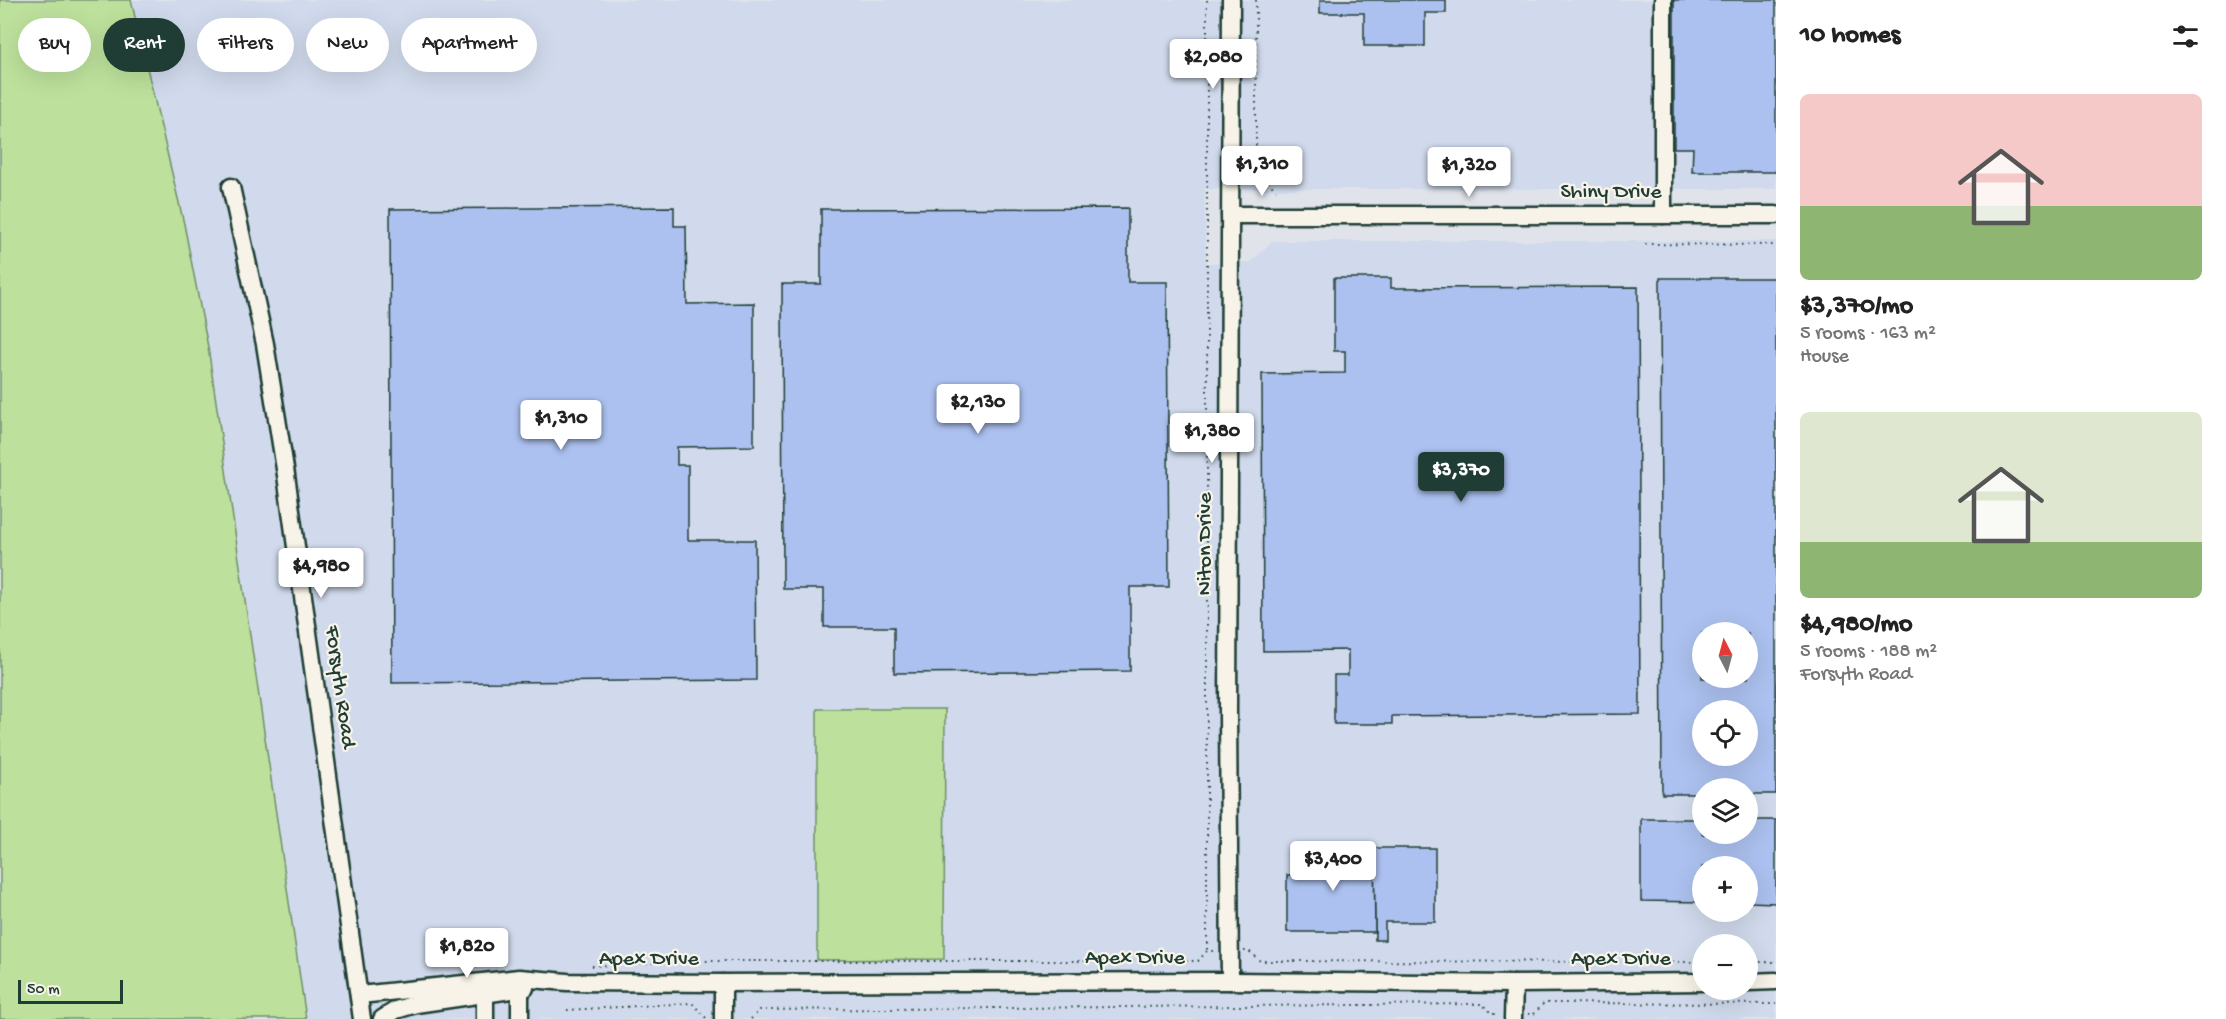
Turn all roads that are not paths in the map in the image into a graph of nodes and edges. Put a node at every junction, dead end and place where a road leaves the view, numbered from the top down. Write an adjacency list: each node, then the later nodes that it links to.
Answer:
1 (1231, 0): 4 (street, Niton Drive)
2 (1664, 0): 5 (street)
3 (231, 187): 15 (street, Forsyth Road)
4 (1230, 215): 5 (street, Shiny Drive); 7 (street, Niton Drive)
5 (1663, 215): 6 (street, Shiny Drive)
6 (1776, 215)
7 (1230, 981): 12 (street, Apex Drive); 13 (street, Apex Drive)
8 (1776, 981): 11 (street)
9 (567, 982): 12 (street, Apex Drive); 14 (street, Apex Drive); 15 (street, Apex Drive)
10 (1692, 982): 13 (street, Apex Drive)
11 (1758, 982)
12 (723, 983): 22 (street)
13 (1514, 984): 17 (street)
14 (520, 989): 16 (street, Apex Drive); 21 (street)
15 (360, 994): 18 (street, Forsyth Road)
16 (485, 994): 19 (street, Apex Drive); 20 (street)
17 (1513, 1016)
18 (362, 1019)
19 (382, 1019)
20 (485, 1019)
21 (520, 1019)
22 (723, 1019)

